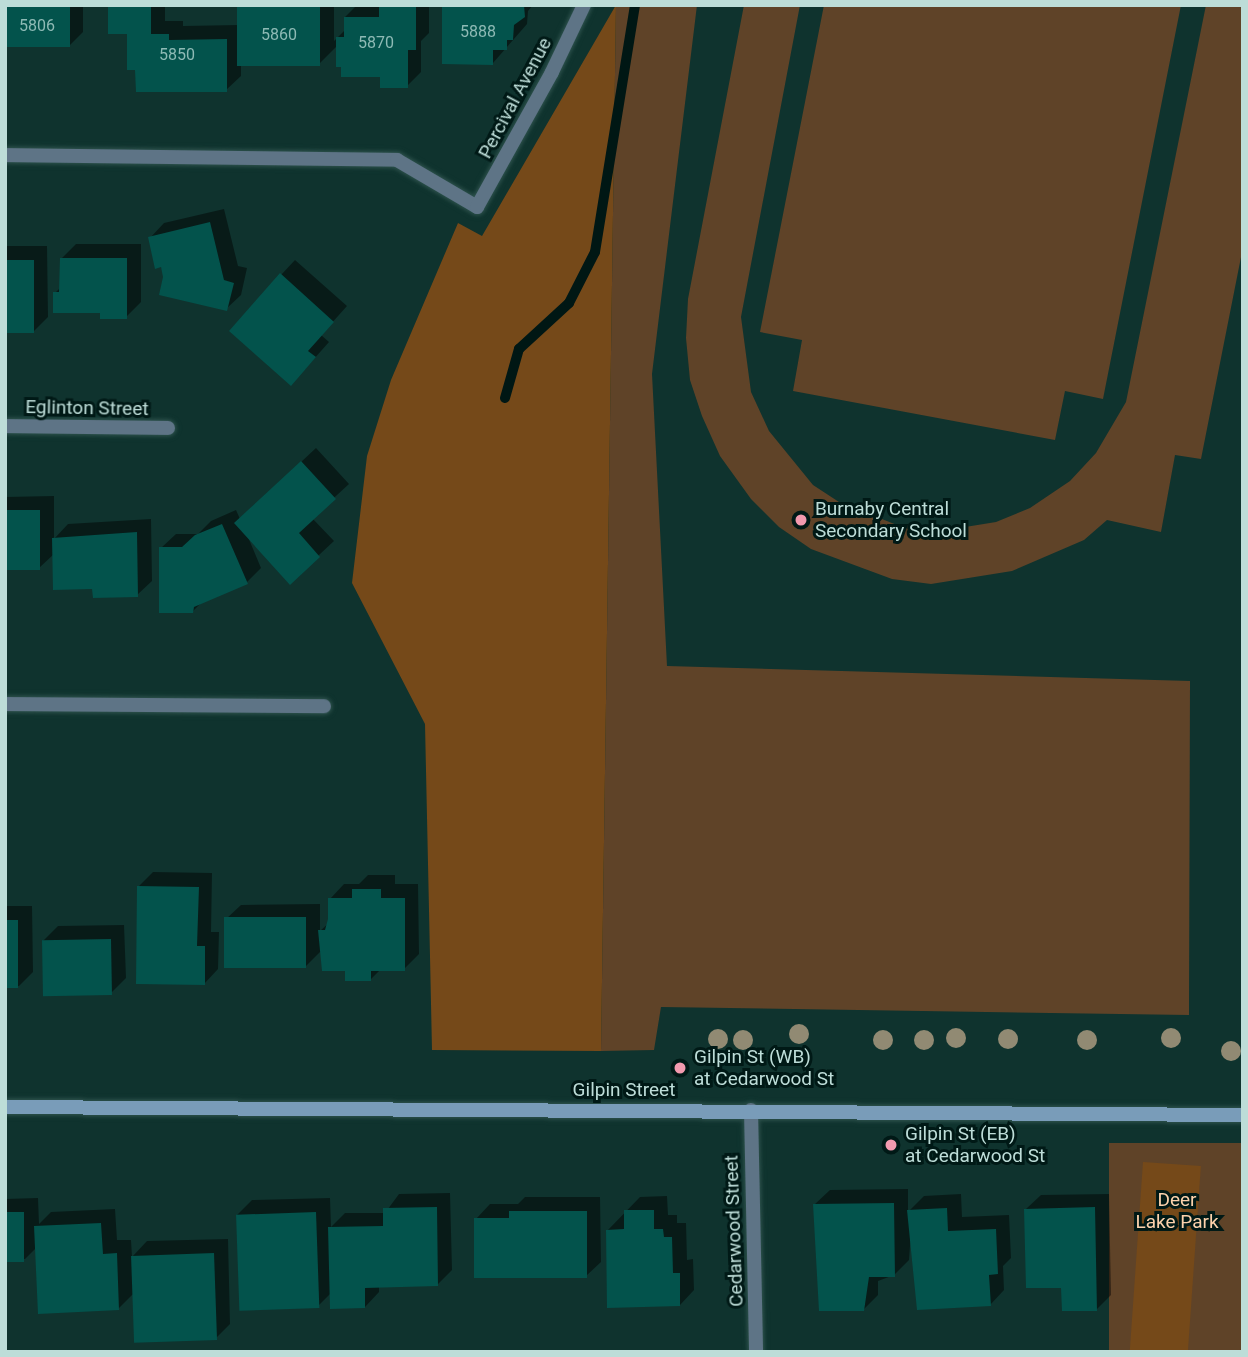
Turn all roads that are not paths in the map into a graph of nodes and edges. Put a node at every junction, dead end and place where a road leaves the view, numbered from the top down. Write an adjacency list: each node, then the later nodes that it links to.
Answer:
1 (584, 5): 2 (street, Percival Avenue)
2 (5, 155)
3 (5, 426): 4 (street, Eglinton Street)
4 (168, 428)
5 (5, 704): 6 (street)
6 (324, 706)
7 (5, 1107): 8 (street, Gilpin Street)
8 (751, 1110): 9 (street, Gilpin Street); 10 (street, Cedarwood Street)
9 (1243, 1115)
10 (756, 1352)

